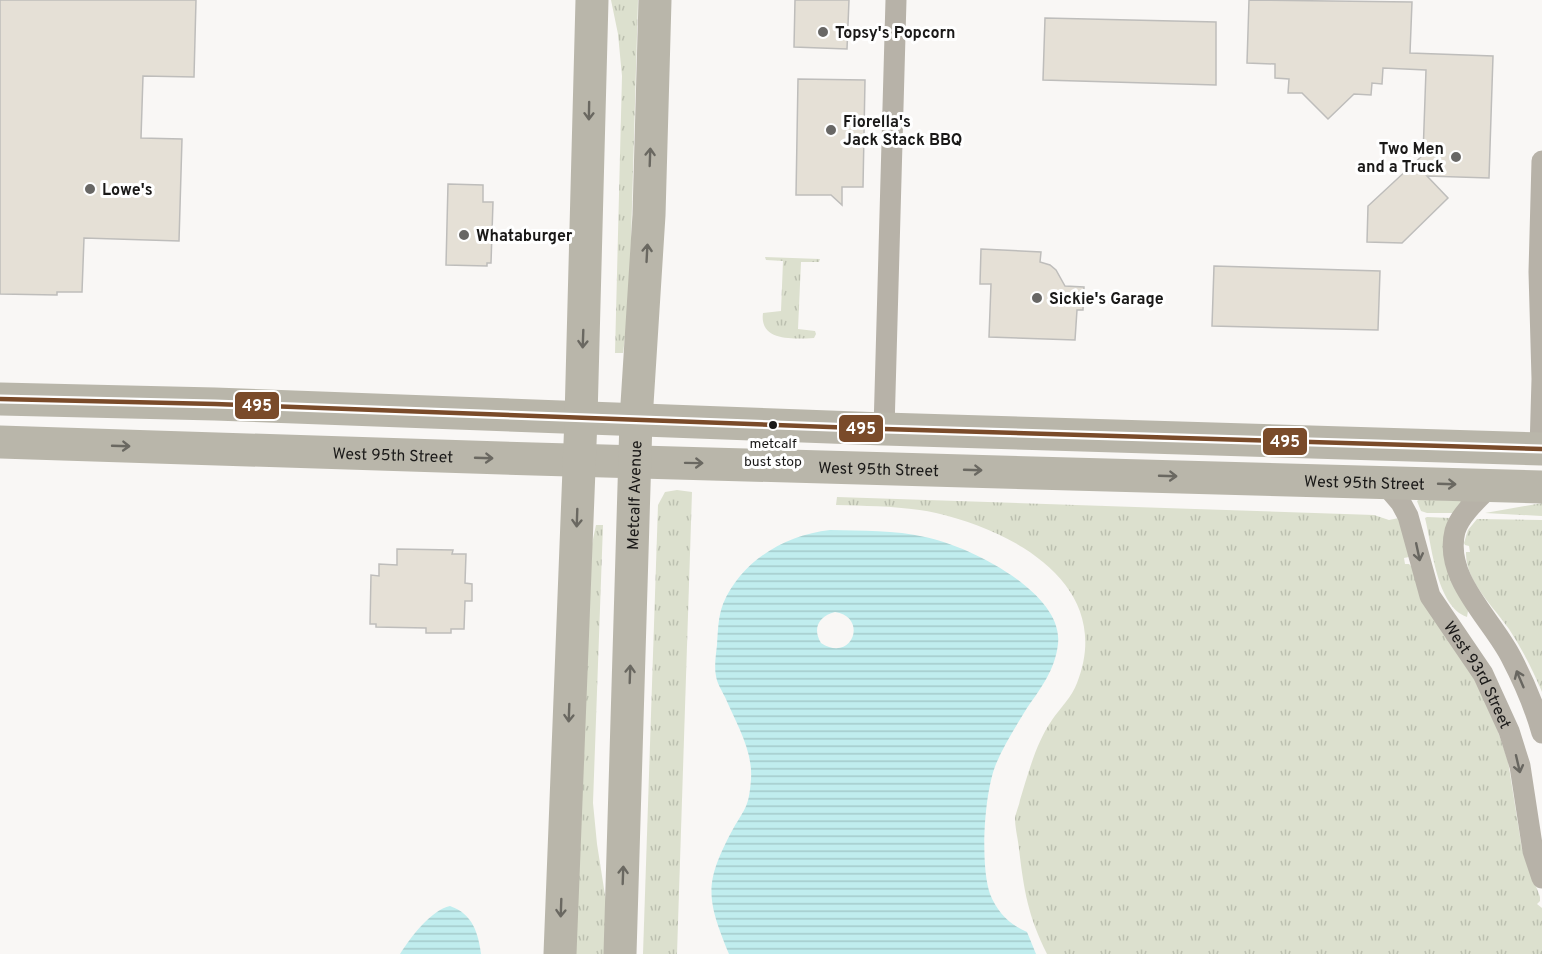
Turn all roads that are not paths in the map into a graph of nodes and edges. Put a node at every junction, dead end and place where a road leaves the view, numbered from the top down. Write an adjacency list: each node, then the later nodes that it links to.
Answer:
1 (592, 0): 7 (main road, one-way to 7)
2 (655, 0): 8 (main road, Metcalf Avenue, one-way to 2)
3 (896, 0): 9 (street)
4 (1542, 161): 12 (street)
5 (0, 399): 6 (main road)
6 (215, 404): 7 (main road); 11 (main road)
7 (581, 418): 8 (main road); 13 (main road)
8 (636, 420): 9 (main road); 14 (main road, Metcalf Avenue)
9 (884, 429): 12 (main road)
10 (0, 442): 11 (main road, West 95th Street)
11 (38, 443): 13 (main road, West 95th Street, one-way to 13)
12 (1541, 449)
13 (579, 460): 14 (main road, West 95th Street); 22 (main road, one-way to 22)
14 (636, 461): 15 (main road, West 95th Street, one-way to 15); 23 (main road, Metcalf Avenue, one-way to 14)
15 (1383, 482): 16 (main road, West 95th Street, one-way to 16); 19 (street, West 93rd Street, one-way to 19)
16 (1492, 485): 17 (main road, West 95th Street); 18 (street, West 93rd Street)
17 (1542, 487)
18 (1500, 640): 19 (street); 20 (street, West 93rd Street, one-way to 18)
19 (1472, 658): 21 (street, West 93rd Street, one-way to 21)
20 (1542, 733)
21 (1542, 878)
22 (560, 954)
23 (620, 954)

